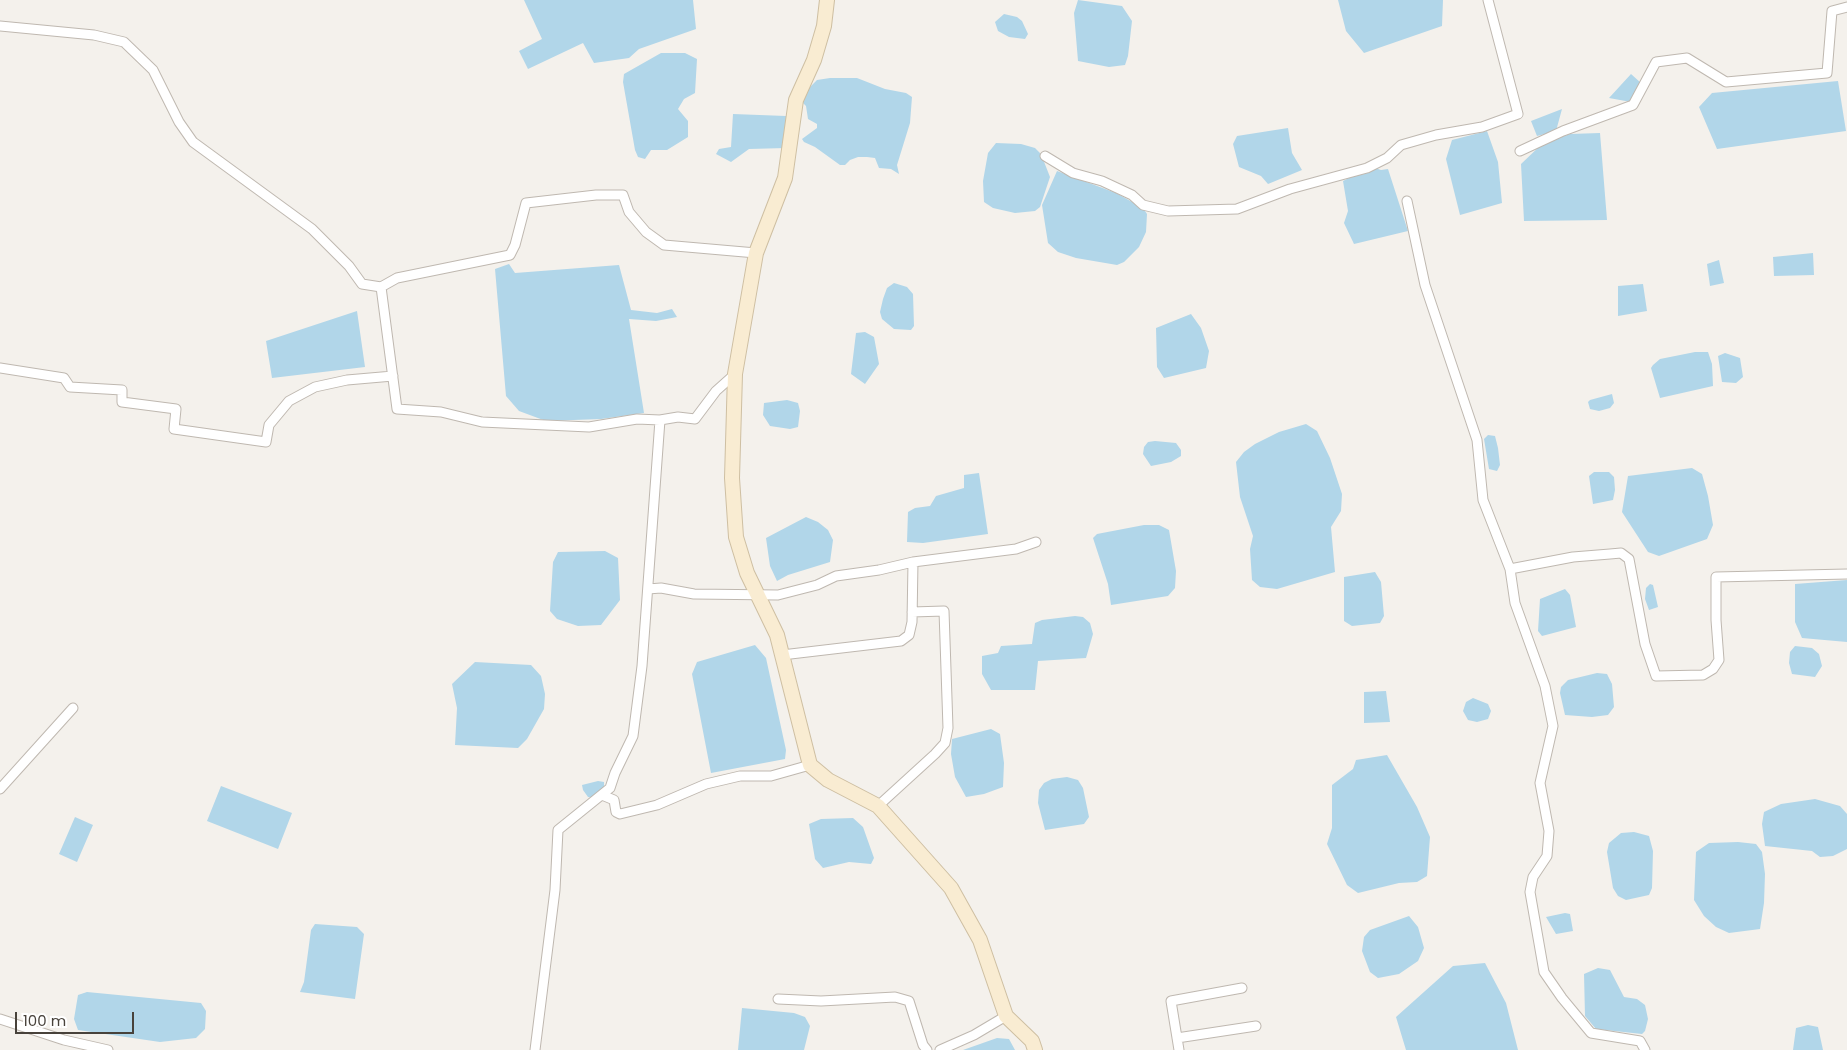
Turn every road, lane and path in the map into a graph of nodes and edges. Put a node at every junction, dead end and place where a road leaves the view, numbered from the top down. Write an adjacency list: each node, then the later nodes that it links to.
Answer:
1 (827, 0): 8 (street)
2 (1488, 0): 6 (street)
3 (1847, 7): 5 (street)
4 (0, 26): 9 (street)
5 (1520, 151)
6 (1045, 156)
7 (1407, 201): 16 (street)
8 (756, 253): 9 (street); 11 (street)
9 (381, 287): 12 (street)
10 (0, 368): 12 (street)
11 (734, 374): 13 (street); 19 (street)
12 (393, 376): 13 (street)
13 (660, 420): 18 (street)
14 (1036, 542): 15 (street)
15 (913, 562): 19 (street); 20 (street)
16 (1510, 569): 17 (street); 39 (street)
17 (1847, 574)
18 (648, 590): 19 (street); 25 (street)
19 (759, 595): 21 (street)
20 (912, 612): 21 (street); 26 (street)
21 (782, 655): 23 (street)
22 (73, 708): 24 (street)
23 (810, 765): 25 (street); 26 (street)
24 (0, 788)
25 (602, 795): 34 (street)
26 (878, 806): 29 (street)
27 (1242, 988): 32 (street)
28 (778, 999): 35 (street)
29 (1006, 1016): 36 (street); 37 (street)
30 (0, 1019): 33 (street)
31 (1256, 1026): 32 (street)
32 (1177, 1038): 38 (street)
33 (108, 1050)
34 (535, 1050)
35 (927, 1050)
36 (940, 1050)
37 (1035, 1050)
38 (1179, 1050)
39 (1645, 1050)

